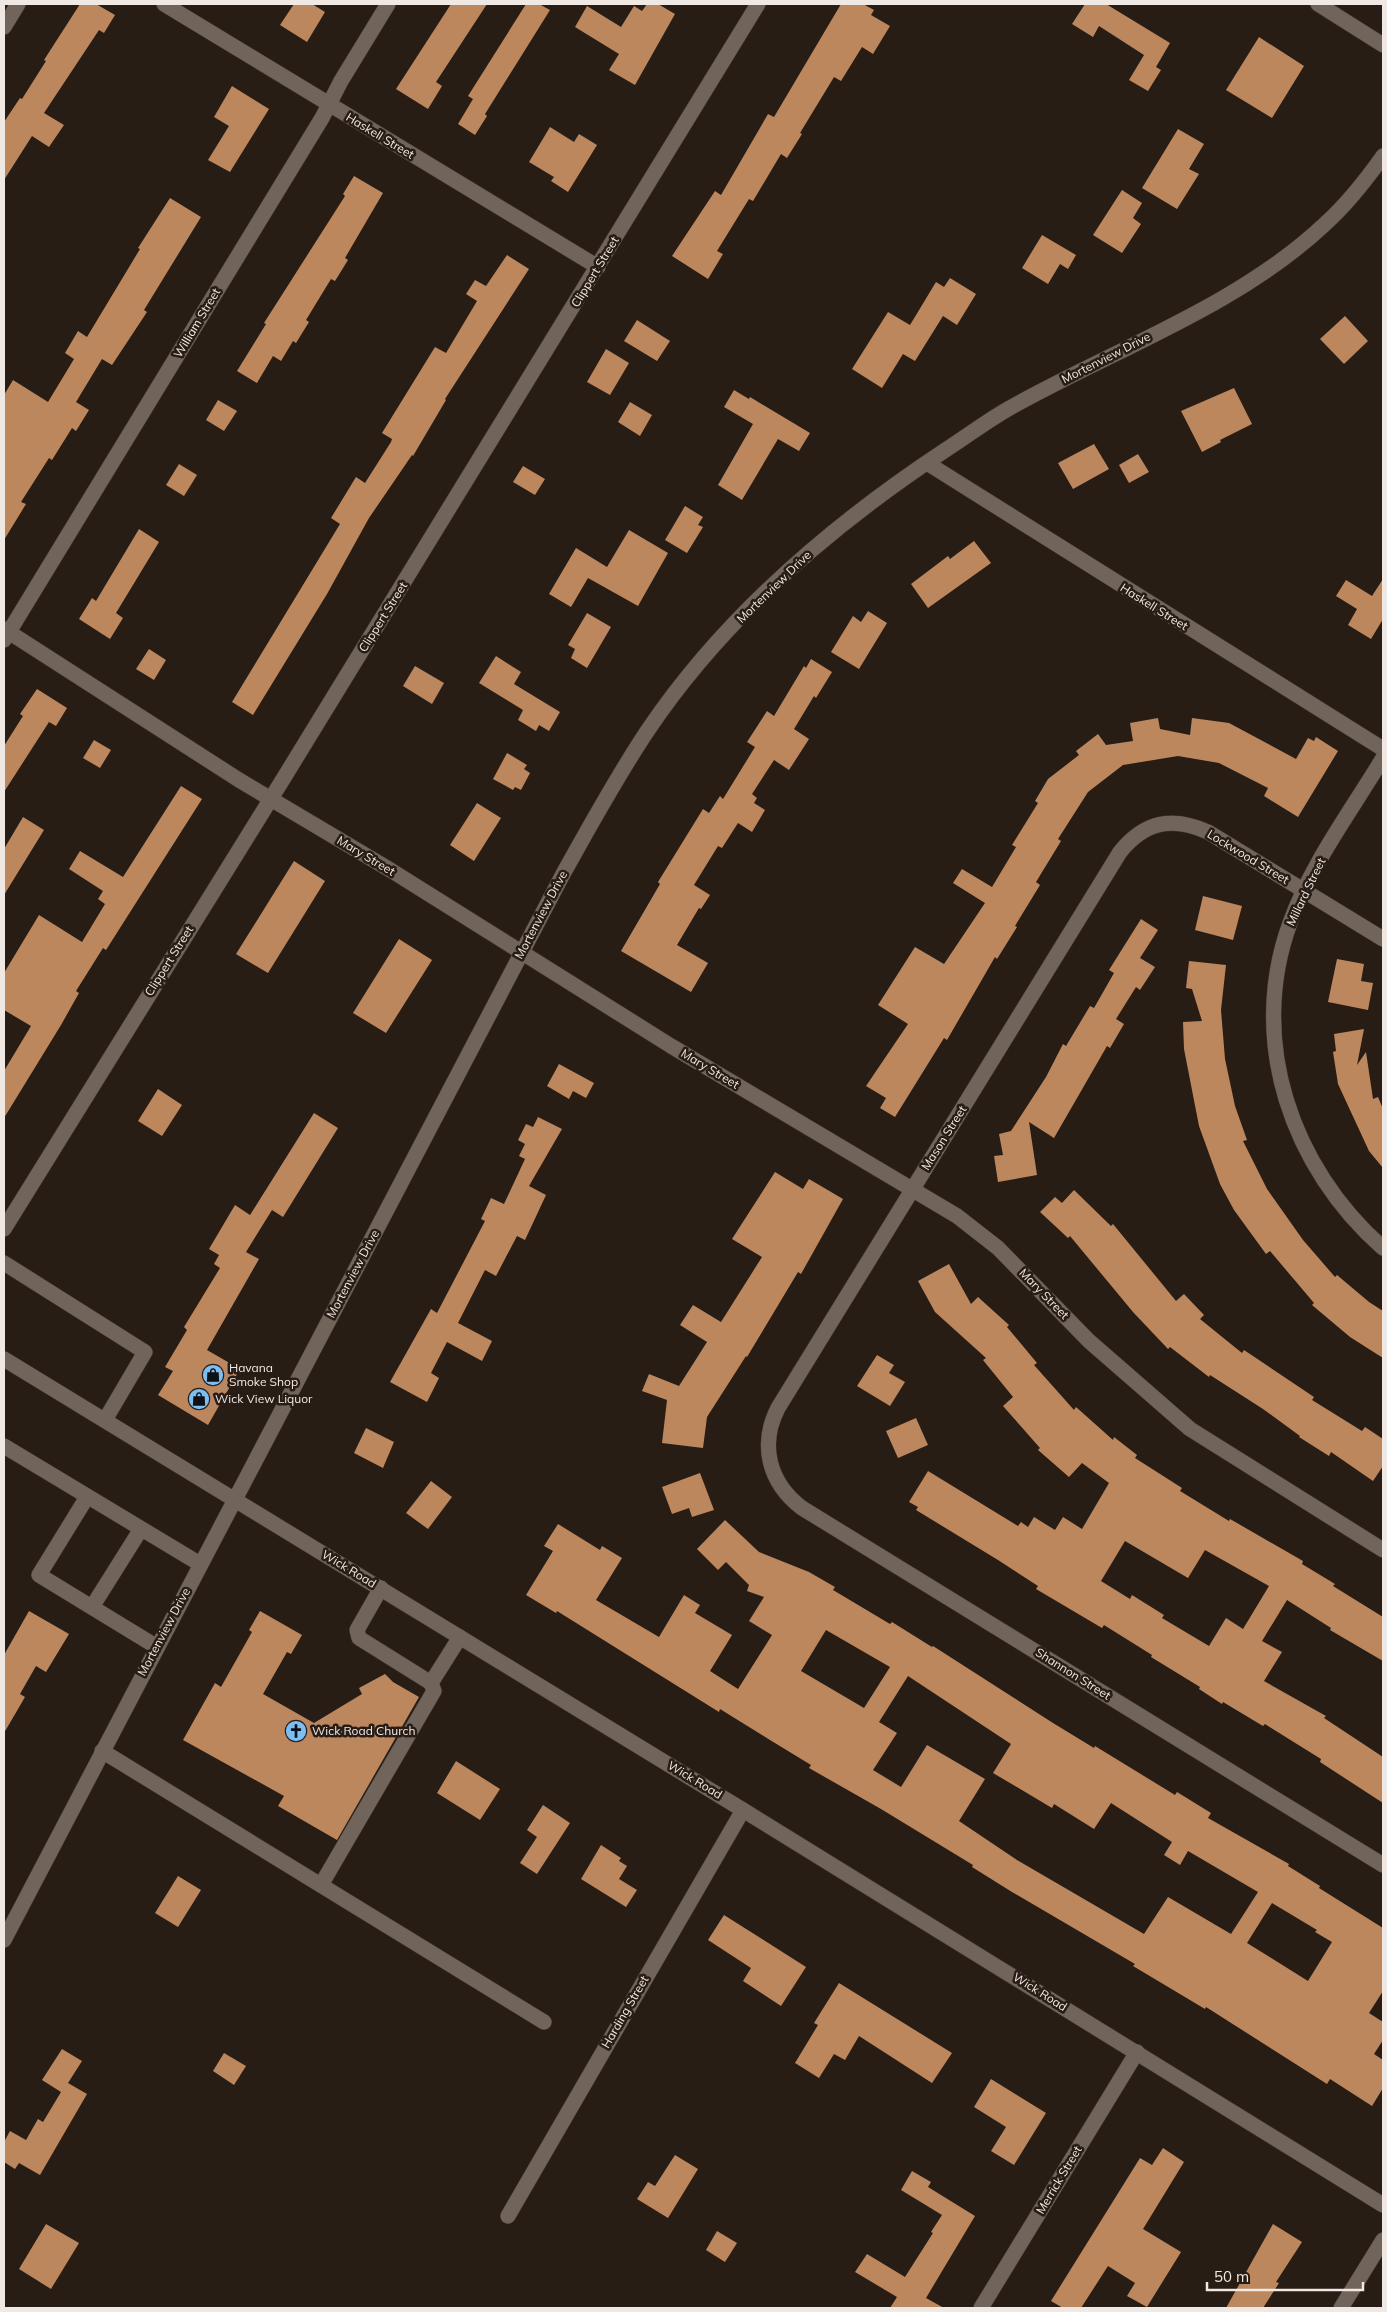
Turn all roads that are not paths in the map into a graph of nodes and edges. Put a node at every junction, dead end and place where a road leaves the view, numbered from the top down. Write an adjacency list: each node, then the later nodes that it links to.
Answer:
1 (18, 4): 6 (street)
2 (164, 4): 8 (street, Haskell Street)
3 (388, 4): 8 (street, William Street)
4 (758, 4): 10 (street, Clippert Street)
5 (1318, 4): 7 (street)
6 (4, 27)
7 (1383, 45)
8 (328, 104): 10 (street, Haskell Street); 12 (street, William Street)
9 (1383, 156): 11 (street, Mortenview Drive)
10 (598, 267): 15 (street, Clippert Street)
11 (927, 463): 13 (street, Haskell Street); 19 (street, Mortenview Drive)
12 (5, 634): 15 (street, Mary Street)
13 (1383, 749)
14 (1383, 758): 17 (street, Millard Street)
15 (269, 798): 19 (street, Mary Street); 21 (street, Clippert Street)
16 (1159, 825): 17 (street, Lockwood Street); 20 (street, Mason Street)
17 (1304, 890): 18 (street, Lockwood Street); 22 (street, Millard Street)
18 (1383, 939)
19 (520, 954): 20 (street, Mary Street); 29 (street, Mortenview Drive)
20 (912, 1190): 27 (street, Mason Street); 31 (street, Mary Street)
21 (4, 1229)
22 (1383, 1248)
23 (4, 1263): 25 (street)
24 (4, 1359): 25 (street, Wick Road)
25 (105, 1420): 29 (street, Wick Road)
26 (4, 1446): 28 (street)
27 (773, 1472): 40 (street, Shannon Street)
28 (87, 1497): 30 (street); 34 (street)
29 (235, 1499): 32 (street, Mortenview Drive); 33 (street, Wick Road)
30 (141, 1529): 32 (street); 34 (street)
31 (1383, 1550)
32 (200, 1564): 36 (street, Mortenview Drive)
33 (381, 1588): 35 (street, Wick Road); 37 (street)
34 (92, 1607): 36 (street)
35 (460, 1637): 37 (street); 39 (street, Wick Road)
36 (156, 1647): 38 (street, Mortenview Drive)
37 (432, 1683): 41 (street)
38 (102, 1751): 41 (street); 42 (street, Mortenview Drive)
39 (743, 1810): 44 (street, Wick Road); 46 (street, Harding Street)
40 (1383, 1865)
41 (321, 1885): 43 (street)
42 (4, 1940)
43 (544, 2022)
44 (1137, 2052): 45 (street, Wick Road); 48 (street, Merrick Street)
45 (1383, 2205)
46 (508, 2216)
47 (1383, 2240): 49 (street)
48 (981, 2308)
49 (1341, 2308)

